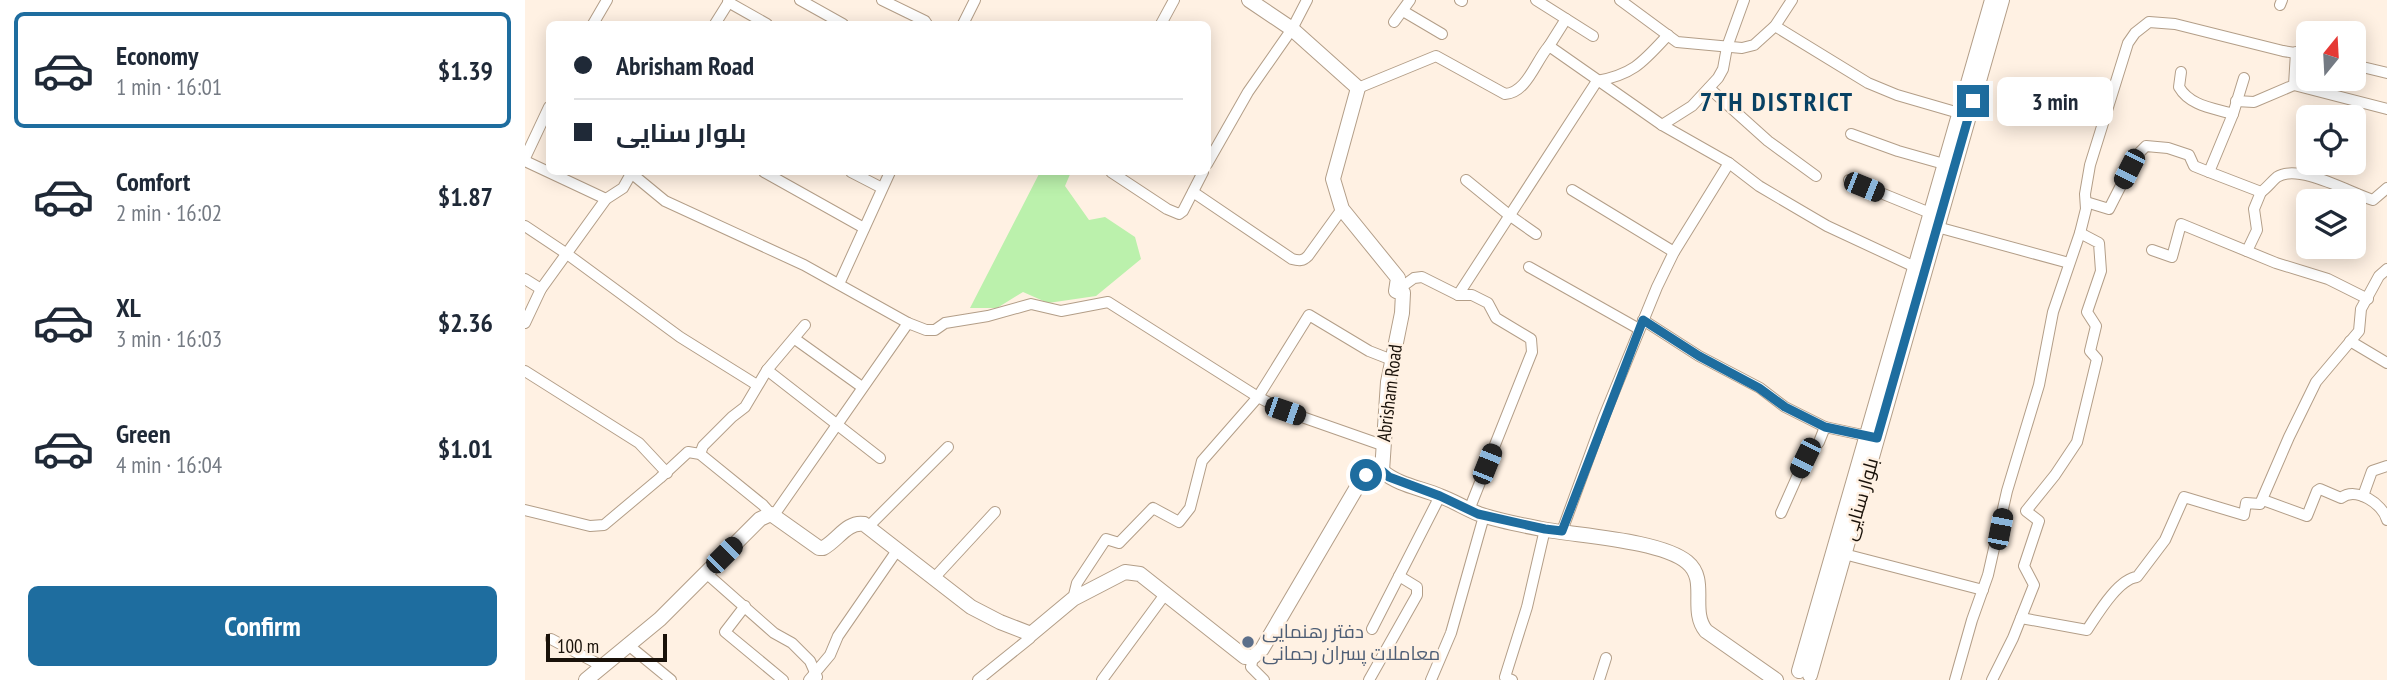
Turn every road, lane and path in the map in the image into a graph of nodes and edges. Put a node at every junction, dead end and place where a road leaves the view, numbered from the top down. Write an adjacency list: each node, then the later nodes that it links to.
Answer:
1 (607, 0): 18 (street)
2 (800, 0): 21 (street)
3 (882, 0): 22 (street)
4 (975, 0): 23 (street)
5 (1174, 0): 24 (street)
6 (1249, 0): 27 (main road)
7 (1307, 0): 27 (street)
8 (1410, 0): 16 (street)
9 (1536, 0): 17 (street)
10 (1620, 0): 30 (street)
11 (1744, 0): 32 (street)
12 (1792, 0): 26 (street)
13 (1991, 0): 44 (main road, بلوار سنایی)
14 (2002, 0): 77 (main road, بلوار سنایی)
15 (729, 1): 19 (street); 20 (street)
16 (1403, 11): 25 (street); 28 (street)
17 (1566, 19): 29 (street); 31 (street)
18 (595, 21)
19 (717, 21)
20 (762, 21)
21 (838, 21)
22 (925, 21)
23 (964, 21)
24 (1163, 21)
25 (1394, 22)
26 (1775, 26): 32 (street); 44 (street)
27 (1292, 29): 40 (main road); 49 (street)
28 (1442, 34)
29 (1593, 36)
30 (1668, 36): 32 (street); 38 (street)
31 (1549, 46): 38 (street); 40 (street)
32 (1727, 47): 41 (street)
33 (2296, 52): 39 (street); 72 (street)
34 (2366, 68): 36 (street)
35 (2181, 72): 46 (street)
36 (2387, 73)
37 (2244, 78): 42 (street)
38 (1597, 81): 47 (street); 75 (street)
39 (2294, 85): 42 (street); 43 (street)
40 (1358, 88): 73 (main road, Abrisham Road)
41 (1709, 88): 47 (street); 63 (street)
42 (2236, 101): 46 (street)
43 (2387, 110)
44 (1959, 113): 52 (main road, بلوار سنایی)
45 (546, 114): 50 (street)
46 (2233, 114): 54 (street)
47 (1662, 125): 51 (street)
48 (1851, 134): 52 (street)
49 (1211, 157)
50 (525, 159): 53 (street)
51 (1729, 163): 83 (street); 87 (street)
52 (1944, 164): 74 (main road, بلوار سنایی)
53 (546, 169)
54 (2209, 173): 70 (street); 72 (street)
55 (557, 175): 71 (street)
56 (630, 175): 71 (street)
57 (635, 175): 90 (street)
58 (769, 175): 78 (street)
59 (857, 175): 66 (street)
60 (888, 175): 66 (street)
61 (1116, 175): 69 (street)
62 (1202, 175): 69 (street)
63 (1817, 176)
64 (1466, 180): 75 (street)
65 (1849, 180): 74 (street)
66 (882, 188): 78 (street)
67 (2387, 188): 70 (street)
68 (1572, 190): 83 (street)
69 (1193, 192): 73 (street)
70 (2260, 192): 82 (street)
71 (606, 199): 84 (street)
72 (2086, 202): 79 (street)
73 (1342, 209): 92 (main road, Abrisham Road)
74 (1930, 214): 87 (main road, بلوار سنایی)
75 (1509, 215): 80 (street); 93 (street)
76 (525, 226): 84 (street)
77 (1937, 227): 85 (street); 110 (main road, بلوار سنایی)
78 (864, 228): 90 (street)
79 (2080, 233): 85 (street); 140 (street)
80 (1536, 234)
81 (2152, 250): 82 (street)
82 (2247, 251): 94 (street)
83 (1674, 252): 98 (street)
84 (567, 254): 91 (street); 105 (street)
85 (2069, 263): 136 (street)
86 (1529, 267): 98 (street)
87 (1915, 267): 110 (main road, بلوار سنایی)
88 (2387, 269): 94 (street)
89 (525, 279): 91 (street)
90 (839, 284): 96 (street)
91 (541, 289): 95 (street)
92 (1396, 291): 93 (street); 101 (main road, Abrisham Road)
93 (1458, 295): 122 (street)
94 (2368, 299): 100 (street)
95 (525, 323)
96 (908, 323): 106 (street); 107 (street)
97 (804, 325): 99 (street)
98 (1641, 325): 109 (street); 130 (street)
99 (795, 339): 103 (street); 106 (street)
100 (2350, 341): 102 (street); 120 (street)
101 (1392, 360): 107 (street); 111 (main road, Abrisham Road)
102 (2387, 362)
103 (767, 370): 105 (street); 108 (street)
104 (525, 371): 117 (street)
105 (757, 386): 113 (street)
106 (862, 387): 108 (street)
107 (1258, 397): 111 (street); 138 (street)
108 (838, 424): 114 (street); 125 (street)
109 (1825, 427): 110 (street); 124 (street)
110 (1871, 437): 132 (main road, بلوار سنایی); 148 (main road, بلوار سنایی)
111 (1382, 445): 116 (main road, Abrisham Road)
112 (948, 447): 128 (street)
113 (700, 454): 117 (street); 125 (street)
114 (880, 458)
115 (2387, 466): 119 (street)
116 (1382, 471): 118 (main road); 145 (main road)
117 (667, 473): 121 (street)
118 (1440, 496): 122 (main road); 134 (street)
119 (2363, 496): 120 (street); 127 (street)
120 (2263, 500): 140 (street)
121 (525, 510)
122 (1469, 510): 126 (main road)
123 (995, 512): 135 (street)
124 (1781, 513)
125 (772, 515): 128 (main road); 133 (main road)
126 (1484, 516): 129 (main road); 158 (street)
127 (2387, 520)
128 (869, 527): 131 (main road)
129 (1545, 529): 130 (main road); 150 (street)
130 (1562, 531): 160 (main road)
131 (898, 549): 135 (main road); 149 (street)
132 (1844, 554): 136 (street); 148 (main road, بلوار سنایی)
133 (706, 573): 139 (street); 144 (main road)
134 (1399, 576): 141 (street); 157 (street)
135 (935, 577): 142 (main road)
136 (1983, 590): 161 (street)
137 (1166, 593): 138 (main road); 145 (main road); 155 (street)
138 (1073, 599): 142 (main road)
139 (744, 606): 149 (street); 153 (street)
140 (2021, 618): 162 (street)
141 (1373, 629)
142 (1031, 634): 154 (street)
143 (551, 639): 147 (street)
144 (627, 644): 147 (main road); 152 (street)
145 (1253, 657): 156 (street)
146 (1606, 659): 159 (street)
147 (602, 666): 151 (main road)
148 (1808, 675): 160 (main road)
149 (814, 678)
150 (1507, 679)
151 (586, 680)
152 (671, 680)
153 (783, 680)
154 (978, 680)
155 (1103, 680)
156 (1265, 680)
157 (1369, 680)
158 (1431, 680)
159 (1599, 680)
160 (1778, 680)
161 (1955, 680)
162 (1992, 680)

